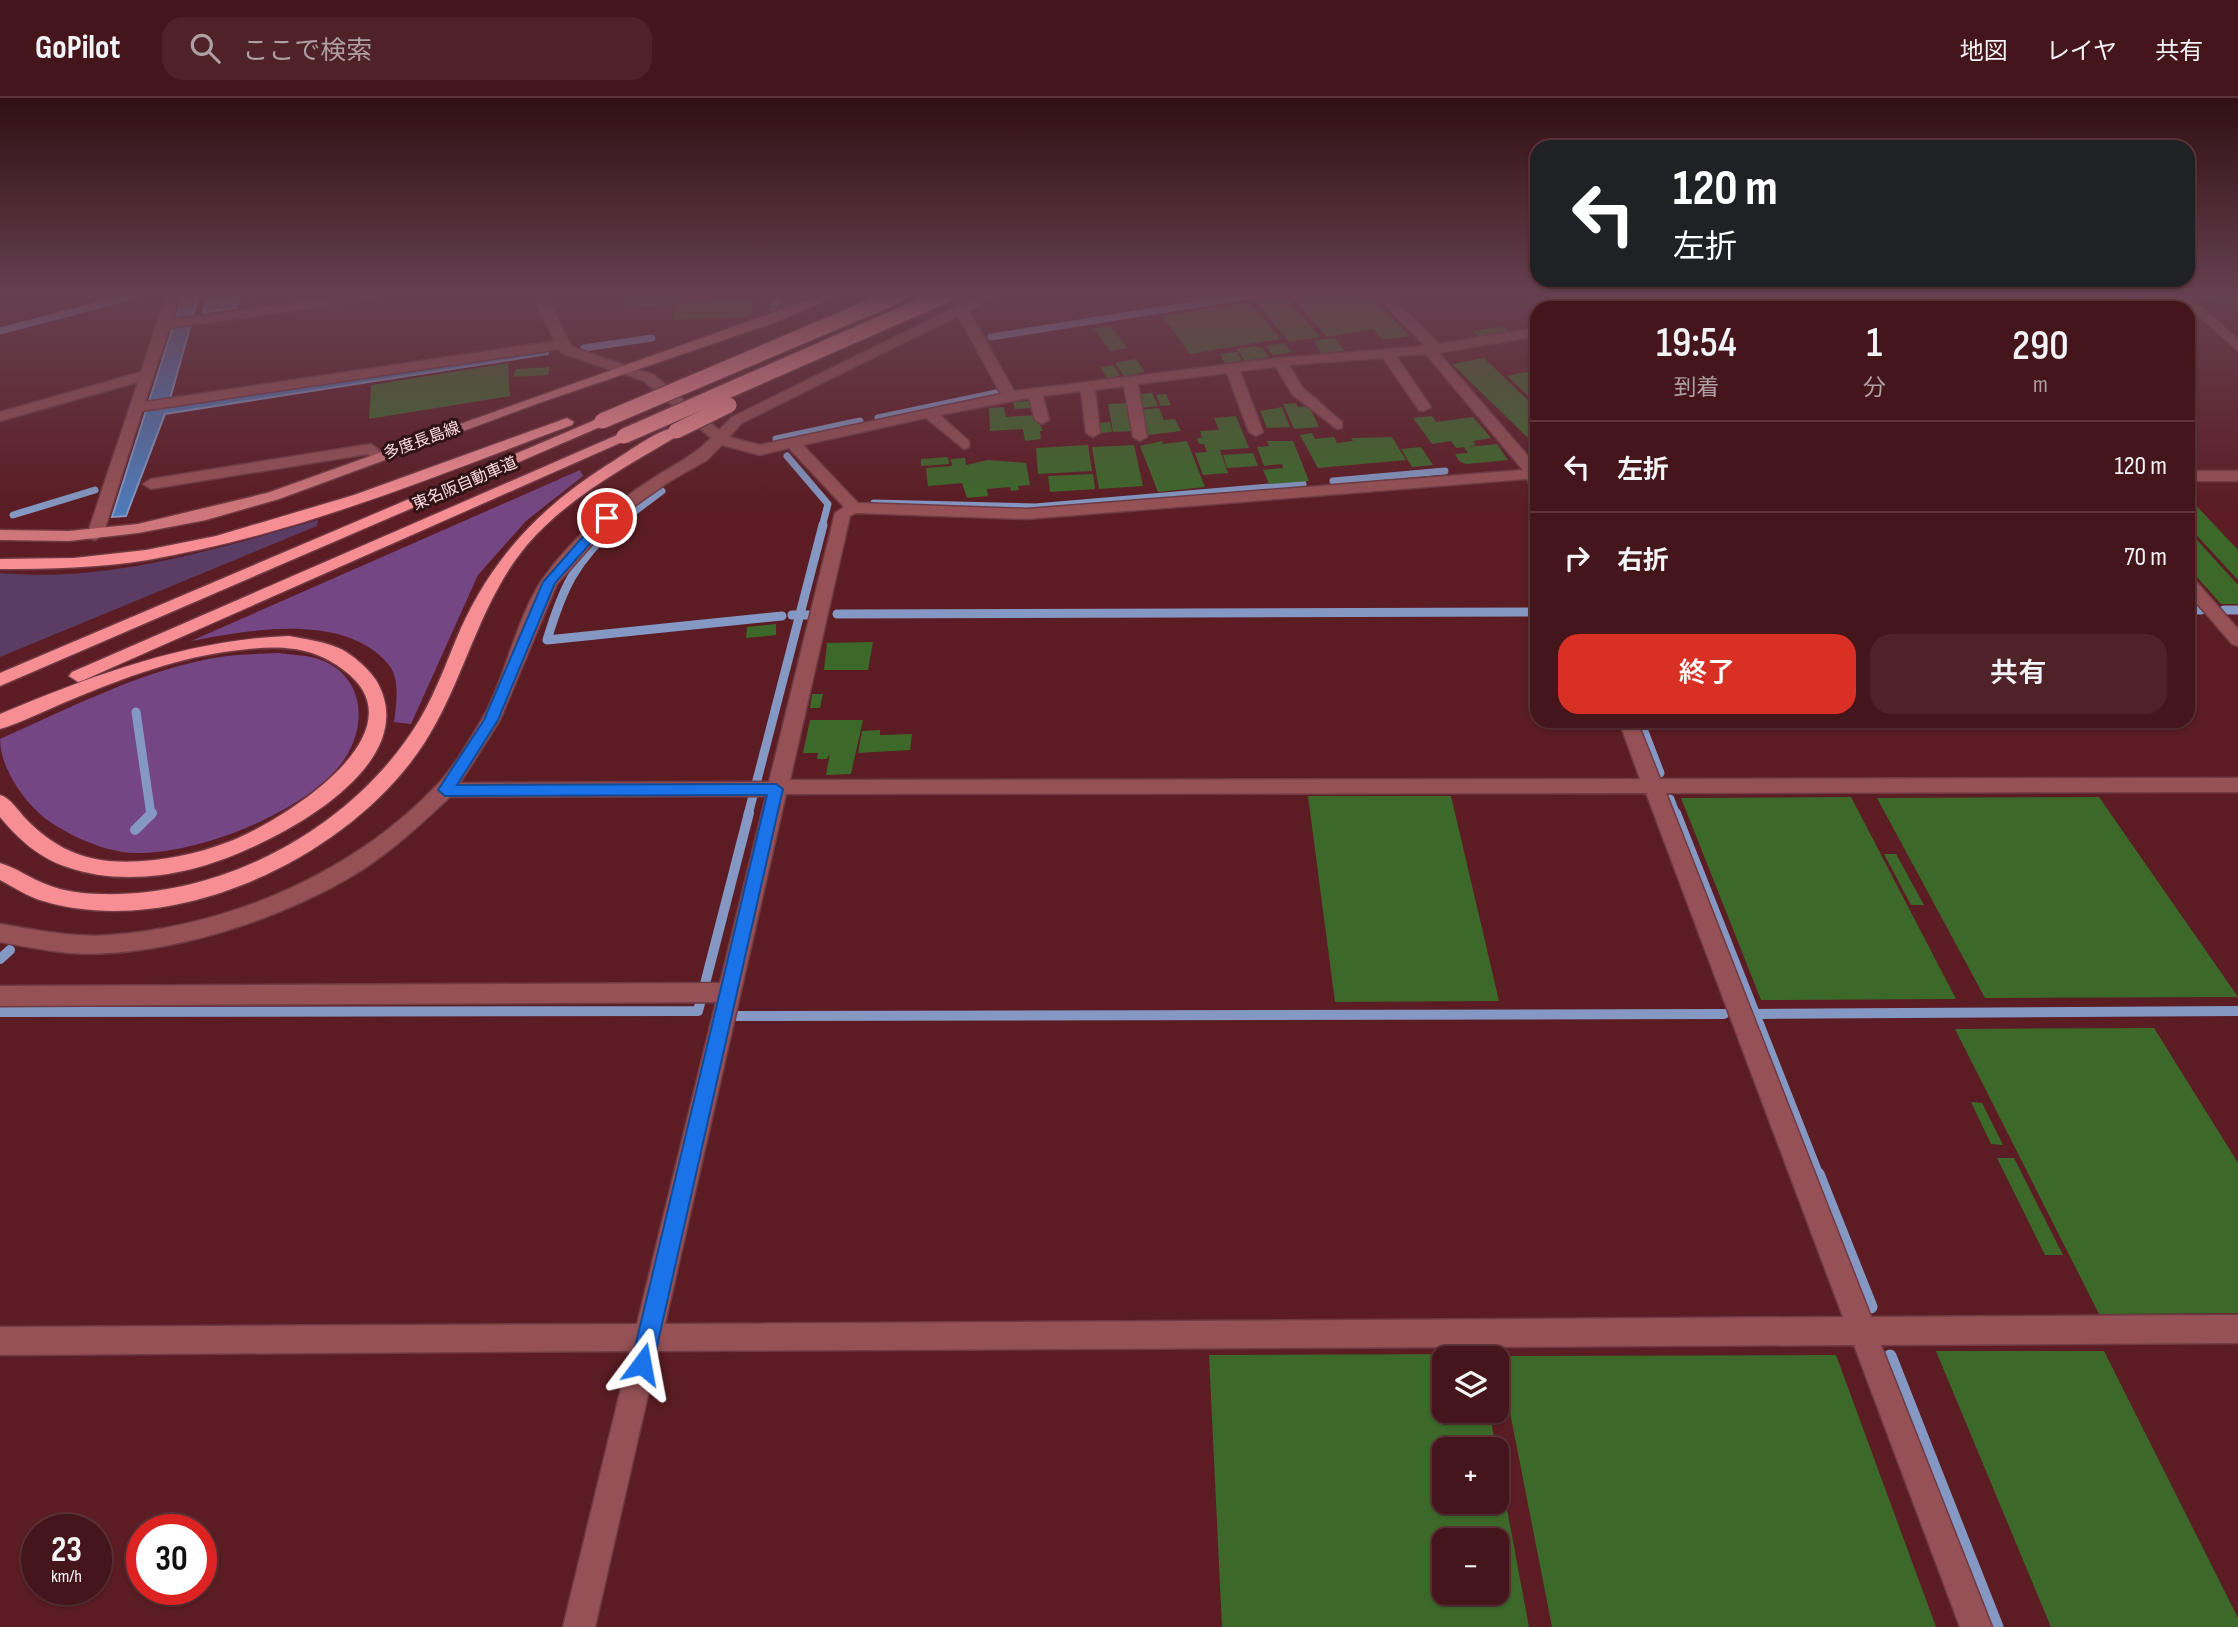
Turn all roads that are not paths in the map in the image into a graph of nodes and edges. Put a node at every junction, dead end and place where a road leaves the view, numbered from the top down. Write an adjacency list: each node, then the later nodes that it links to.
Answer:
1 (150, 366): 17 (street)
2 (413, 366): 22 (street)
3 (612, 366): 16 (street)
4 (628, 366): 16 (main road, 多度長島線)
5 (716, 366): 26 (highway)
6 (723, 366): 26 (highway, 東名阪自動車道, bridge)
7 (783, 366): 48 (highway, 東名阪自動車道, bridge)
8 (809, 366): 55 (highway, bridge)
9 (845, 366): 32 (street)
10 (994, 366): 21 (street)
11 (1245, 366): 15 (street)
12 (1283, 366): 28 (street)
13 (1396, 366): 23 (street)
14 (1446, 366): 36 (street)
15 (1232, 368): 18 (street); 29 (street)
16 (620, 369): 32 (street); 35 (main road, 多度長島線)
17 (147, 375): 22 (street); 25 (street)
18 (1130, 381): 19 (street); 31 (street)
19 (1087, 386): 20 (street); 30 (street)
20 (1035, 393): 21 (street); 27 (street)
21 (1010, 396): 24 (street)
22 (139, 407): 43 (street)
23 (1424, 407)
24 (929, 413): 33 (street); 34 (street)
25 (0, 417)
26 (596, 418): 44 (highway); 47 (highway, 東名阪自動車道)
27 (1042, 420)
28 (1337, 425)
29 (1256, 432)
30 (1093, 433)
31 (1140, 437)
32 (722, 440): 33 (street); 53 (street)
33 (793, 443): 41 (street)
34 (964, 444)
35 (379, 457): 40 (street); 43 (main road, 多度長島線)
36 (1530, 467)
37 (1530, 472): 41 (street)
38 (2195, 476): 39 (street)
39 (2238, 476)
40 (150, 484)
41 (854, 508): 52 (street)
42 (0, 535): 43 (main road, 多度長島線)
43 (95, 536)
44 (0, 564)
45 (2195, 591): 46 (street)
46 (2238, 640)
47 (0, 680)
48 (4, 717): 54 (highway)
49 (1631, 728): 51 (street)
50 (2238, 785): 51 (street)
51 (1653, 786): 52 (street); 60 (street)
52 (774, 788): 53 (street); 57 (street)
53 (445, 790): 56 (street)
54 (0, 802)
55 (0, 871)
56 (0, 934)
57 (724, 992): 58 (street); 61 (street)
58 (0, 996)
59 (2238, 1329): 60 (street)
60 (1863, 1331): 61 (street); 64 (street)
61 (648, 1338): 62 (street); 63 (street)
62 (0, 1341)
63 (579, 1627)
64 (1976, 1627)

